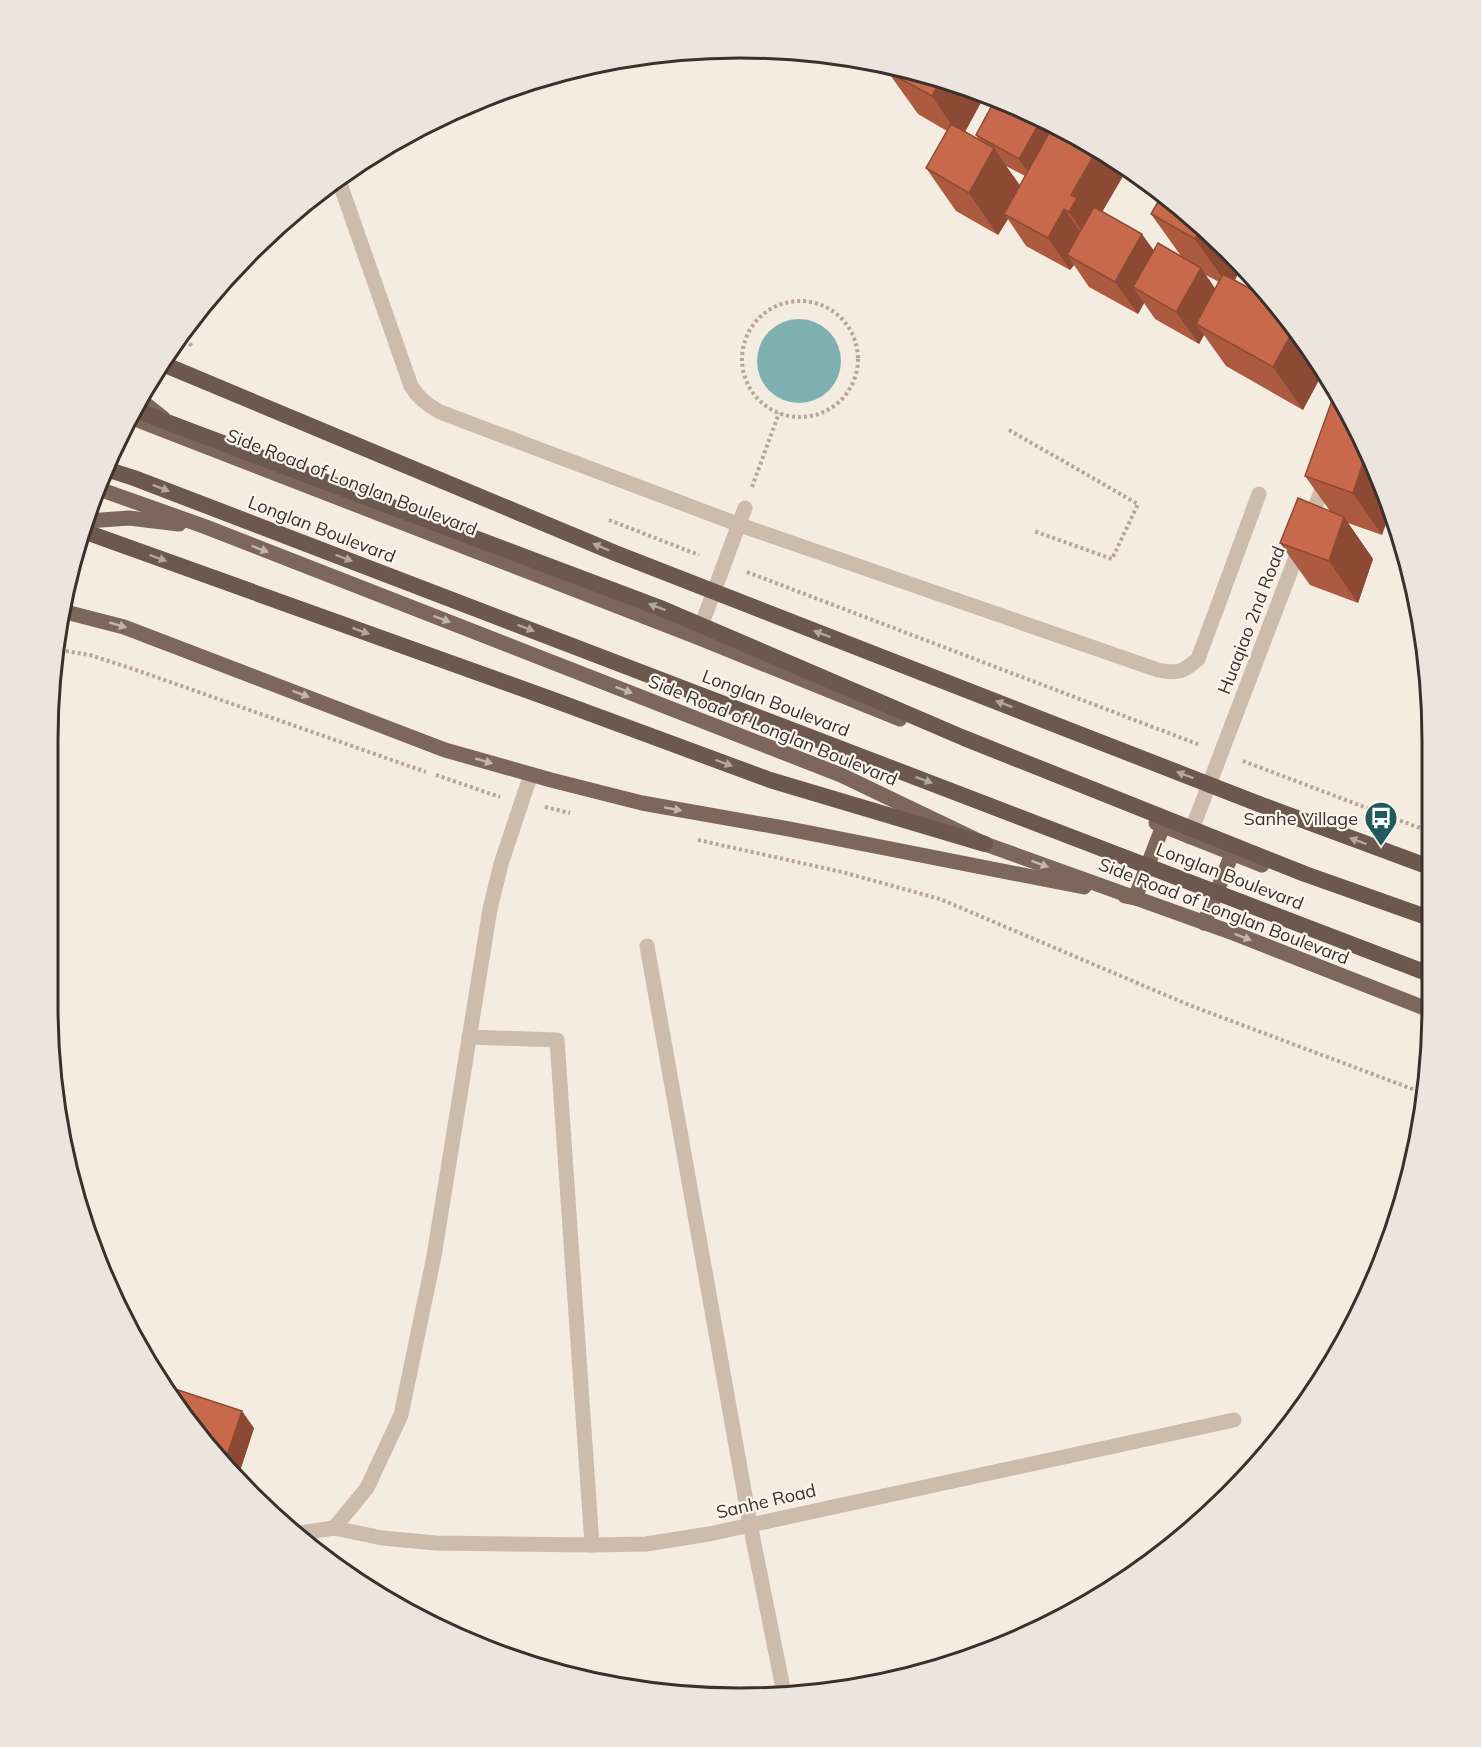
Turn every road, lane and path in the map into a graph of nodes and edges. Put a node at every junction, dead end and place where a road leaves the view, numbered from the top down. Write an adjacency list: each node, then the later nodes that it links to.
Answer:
1 (341, 188): 15 (street)
2 (170, 367): 35 (highway, one-way to 2, bridge)
3 (146, 406): 8 (main road)
4 (143, 413): 37 (highway, Longlan Boulevard, one-way to 4, bridge)
5 (779, 413): 5 (path); 13 (path)
6 (139, 420): 8 (main road, Side Road of Longlan Boulevard)
7 (1009, 430): 17 (path)
8 (194, 442): 21 (main road, Side Road of Longlan Boulevard)
9 (1332, 462): 31 (street, Huaqiao 2nd Road)
10 (114, 472): 41 (highway, Longlan Boulevard, one-way to 41, bridge)
11 (106, 491): 16 (main road, Side Road of Longlan Boulevard)
12 (1259, 494): 15 (street)
13 (745, 508): 15 (street)
14 (95, 520): 16 (main road)
15 (740, 525): 21 (street)
16 (206, 527): 33 (main road, Side Road of Longlan Boulevard, one-way to 33)
17 (1034, 531)
18 (91, 534): 33 (highway, one-way to 33)
19 (747, 572): 23 (path)
20 (71, 613): 25 (main road, one-way to 25)
21 (698, 637): 29 (main road, Side Road of Longlan Boulevard)
22 (64, 651): 26 (path)
23 (1206, 747)
24 (1239, 760): 30 (path)
25 (531, 774): 36 (main road, one-way to 36); 43 (street)
26 (502, 797)
27 (543, 807): 28 (path)
28 (576, 814)
29 (1163, 826): 31 (main road, Side Road of Longlan Boulevard); 36 (main road)
30 (1422, 829)
31 (1189, 837): 34 (main road, Side Road of Longlan Boulevard)
32 (691, 839): 44 (path)
33 (985, 844): 36 (main road, Side Road of Longlan Boulevard, one-way to 36)
34 (1232, 854): 38 (main road, Side Road of Longlan Boulevard); 39 (main road)
35 (1422, 864)
36 (1135, 898): 39 (main road, Side Road of Longlan Boulevard)
37 (1422, 915)
38 (1422, 920)
39 (1204, 923): 42 (main road, Side Road of Longlan Boulevard, one-way to 42)
40 (647, 946): 46 (street)
41 (1422, 971)
42 (1422, 1007)
43 (469, 1037): 47 (street); 49 (street)
44 (1417, 1091)
45 (1234, 1420): 46 (street, Sanhe Road)
46 (750, 1524): 49 (street, Sanhe Road); 50 (street)
47 (334, 1528): 48 (street, Sanhe Road); 49 (street, Sanhe Road)
48 (306, 1532)
49 (592, 1545)
50 (783, 1687)

